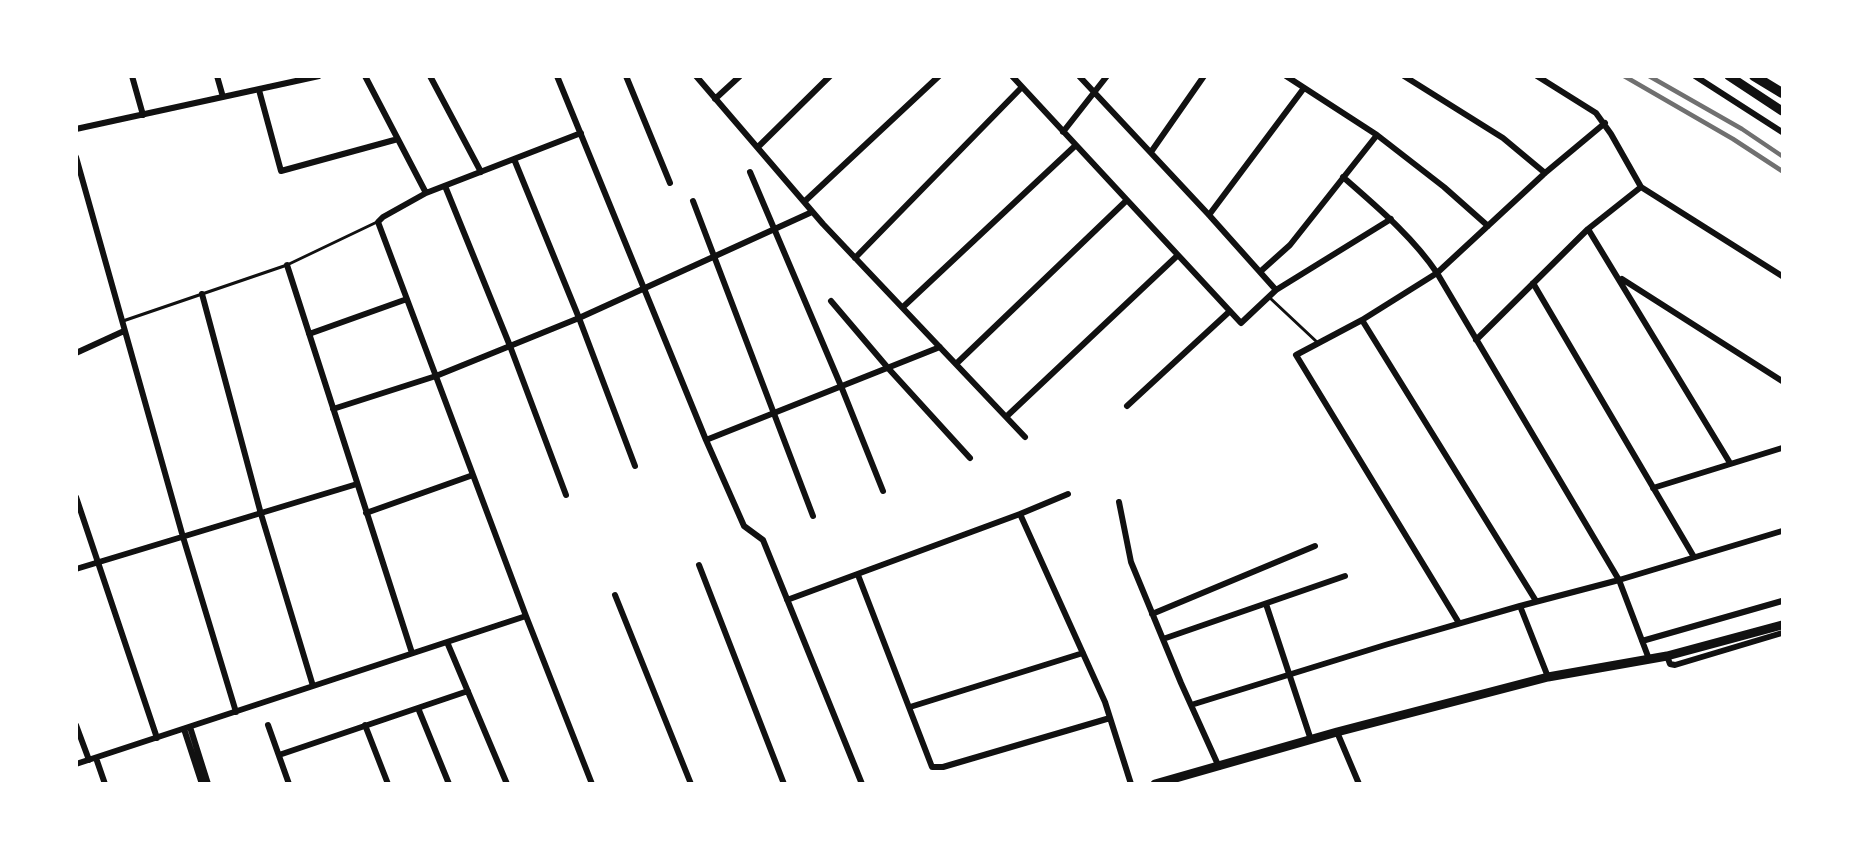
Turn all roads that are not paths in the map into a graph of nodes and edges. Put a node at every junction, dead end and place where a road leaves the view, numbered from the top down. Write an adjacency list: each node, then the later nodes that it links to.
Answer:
1 (132, 76): 30 (street)
2 (218, 76): 27 (street)
3 (319, 76): 24 (street)
4 (365, 76): 37 (street)
5 (430, 76): 43 (street)
6 (557, 76): 35 (street)
7 (626, 76): 47 (street)
8 (696, 76): 28 (street)
9 (740, 76): 28 (street)
10 (830, 76): 39 (street)
11 (939, 76): 53 (street)
12 (1012, 76): 22 (street)
13 (1079, 76): 25 (street)
14 (1107, 76): 25 (street)
15 (1204, 76): 40 (street)
16 (1286, 76): 23 (street)
17 (1404, 76): 45 (street)
18 (1537, 76): 31 (street)
19 (1695, 76): 34 (street)
20 (1729, 76): 29 (main road)
21 (1754, 76): 26 (highway)
22 (1022, 87): 33 (street); 63 (street)
23 (1304, 88): 36 (street); 55 (street)
24 (259, 90): 27 (street); 37 (street)
25 (1094, 92): 33 (street); 40 (street)
26 (1782, 93)
27 (223, 97): 30 (street)
28 (715, 99): 39 (street)
29 (1782, 111)
30 (143, 115): 32 (street)
31 (1605, 123): 45 (street); 49 (street)
32 (76, 129)
33 (1063, 132): 38 (street)
34 (1782, 132)
35 (581, 133): 42 (street); 70 (street)
36 (1377, 135): 46 (street); 58 (street)
37 (398, 139): 50 (street)
38 (1076, 145): 51 (street); 76 (street)
39 (758, 147): 53 (street)
40 (1151, 152): 55 (street)
41 (76, 157): 80 (street)
42 (514, 159): 43 (street); 78 (street)
43 (481, 172): 48 (street)
44 (750, 172): 59 (street)
45 (1545, 173): 58 (street)
46 (1343, 177): 56 (street); 65 (street)
47 (670, 183)
48 (445, 186): 50 (street); 85 (street)
49 (1641, 187): 60 (street); 67 (street)
50 (426, 193): 57 (street)
51 (1127, 200): 62 (street); 88 (street)
52 (693, 201): 61 (street)
53 (804, 202): 54 (street)
54 (812, 212): 59 (street); 63 (street)
55 (1209, 215): 65 (street)
56 (1391, 219): 66 (street); 71 (street)
57 (378, 222): 64 (lane); 74 (street)
58 (1488, 226): 66 (street)
59 (774, 229): 61 (street); 92 (street)
60 (1588, 229): 68 (street); 69 (street)
61 (714, 255): 70 (street); 95 (street)
62 (1178, 255): 77 (street); 96 (street)
63 (855, 258): 76 (street)
64 (287, 265): 72 (lane); 82 (street)
65 (1261, 271): 71 (street)
66 (1437, 273): 79 (street); 83 (street)
67 (1782, 276)
68 (1619, 277): 91 (street); 101 (street)
69 (1533, 283): 83 (street); 105 (street)
70 (644, 287): 78 (street); 98 (street)
71 (1276, 290): 73 (street)
72 (202, 294): 80 (lane); 112 (street)
73 (1269, 297): 77 (street); 84 (lane)
74 (407, 299): 82 (street); 90 (street)
75 (831, 301): 89 (street)
76 (903, 308): 86 (street)
77 (1230, 311): 93 (street)
78 (579, 318): 85 (street); 102 (street)
79 (1362, 320): 84 (street); 127 (street)
80 (122, 322): 81 (street)
81 (124, 331): 87 (street); 116 (street)
82 (309, 334): 94 (street)
83 (1476, 340): 124 (street)
84 (1318, 343): 133 (street)
85 (510, 346): 90 (street); 108 (street)
86 (940, 347): 88 (street); 89 (street)
87 (76, 353)
88 (956, 364): 96 (street)
89 (888, 368): 92 (street); 100 (street)
90 (436, 376): 94 (street); 103 (street)
91 (1782, 381)
92 (841, 386): 95 (street); 106 (street)
93 (1127, 406)
94 (333, 409): 104 (street)
95 (775, 413): 98 (street); 114 (street)
96 (1006, 417): 97 (street)
97 (1025, 437)
98 (706, 440): 126 (street)
99 (1782, 448): 101 (street)
100 (970, 458)
101 (1730, 463): 105 (street)
102 (635, 466)
103 (473, 475): 111 (street); 132 (street)
104 (357, 484): 111 (street); 112 (street)
105 (1653, 488): 118 (street)
106 (883, 491)
107 (1068, 494): 113 (street)
108 (566, 495)
109 (76, 497): 119 (street)
110 (1119, 502): 131 (street)
111 (366, 513): 139 (street)
112 (261, 514): 116 (street); 144 (street)
113 (1020, 514): 122 (street); 140 (street)
114 (813, 516)
115 (1782, 531): 118 (street)
116 (183, 537): 119 (street); 149 (street)
117 (1315, 546): 131 (street)
118 (1694, 557): 124 (street)
119 (98, 562): 121 (street); 156 (street)
120 (699, 565): 171 (street)
121 (76, 569)
122 (858, 575): 126 (street); 147 (street)
123 (1345, 576): 129 (street)
124 (1619, 580): 127 (street); 137 (street)
125 (615, 595): 170 (street)
126 (788, 600): 172 (street)
127 (1536, 601): 130 (street)
128 (1782, 601): 137 (street)
129 (1266, 604): 136 (street); 142 (street)
130 (1520, 606): 133 (street); 143 (street)
131 (1152, 614): 136 (street)
132 (526, 616): 138 (street); 169 (street)
133 (1459, 623): 142 (street)
134 (1782, 624): 141 (main road)
135 (1782, 633): 141 (street)
136 (1163, 639): 146 (street)
137 (1642, 640): 141 (street)
138 (447, 642): 139 (street); 145 (street); 168 (street)
139 (412, 653): 144 (street)
140 (1083, 653): 147 (street); 150 (street)
141 (1658, 657): 143 (main road)
142 (1291, 674): 146 (street); 157 (street)
143 (1548, 677): 155 (main road)
144 (313, 686): 149 (street)
145 (468, 691): 148 (street); 168 (street)
146 (1191, 705): 161 (street)
147 (910, 707): 150 (street)
148 (418, 708): 153 (street); 167 (street)
149 (236, 712): 154 (street)
150 (1110, 718): 173 (street)
151 (76, 725): 159 (street)
152 (268, 725): 158 (street)
153 (365, 725): 158 (street); 166 (street)
154 (187, 728): 156 (street); 163 (street); 164 (street)
155 (1337, 732): 157 (main road); 175 (street)
156 (157, 738): 159 (street)
157 (1311, 740): 161 (main road)
158 (279, 755): 165 (street)
159 (92, 759): 160 (street); 162 (street)
160 (76, 764)
161 (1219, 766): 174 (main road)
162 (105, 783)
163 (202, 783)
164 (208, 783)
165 (289, 783)
166 (388, 783)
167 (449, 783)
168 (507, 783)
169 (592, 783)
170 (692, 783)
171 (784, 783)
172 (862, 783)
173 (1131, 783)
174 (1155, 783)
175 (1359, 783)

